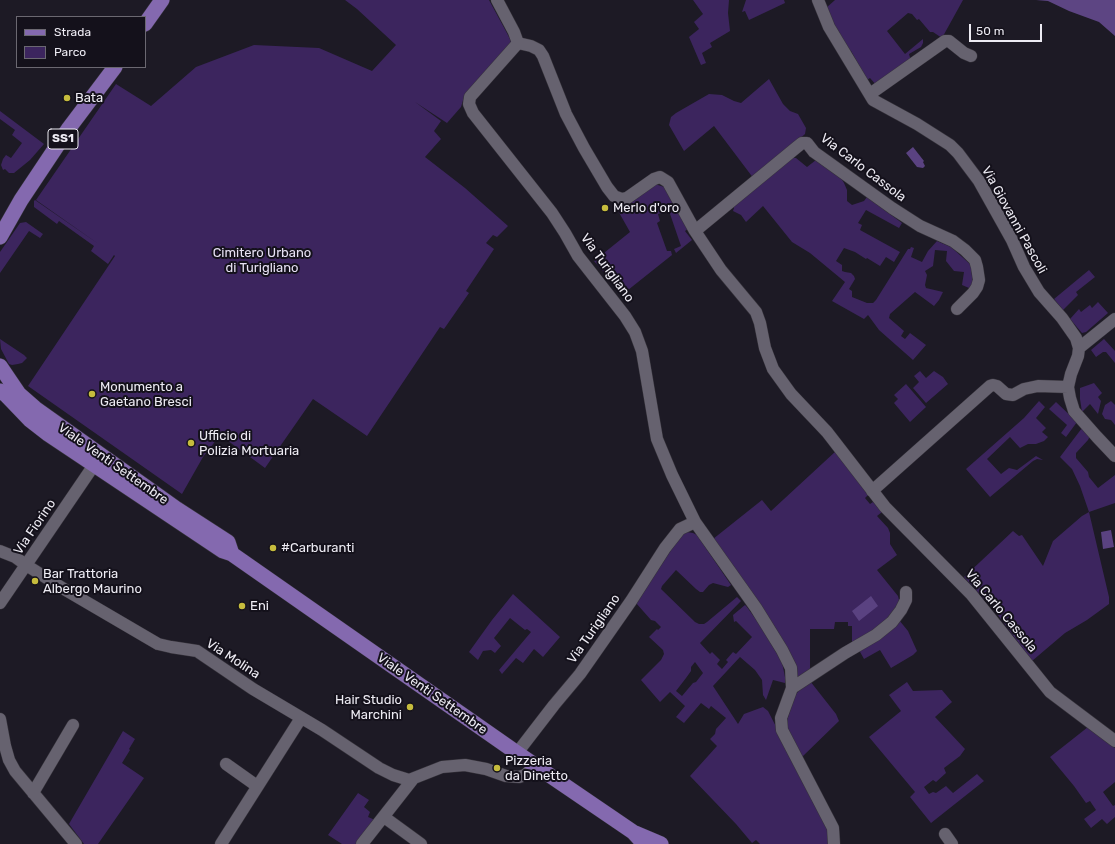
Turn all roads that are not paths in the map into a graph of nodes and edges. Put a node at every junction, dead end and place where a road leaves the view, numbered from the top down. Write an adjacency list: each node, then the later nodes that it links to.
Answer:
1 (162, 0): 4 (main road)
2 (497, 0): 5 (street)
3 (818, 0): 8 (street, Via Giovanni Pascoli)
4 (146, 23)
5 (518, 43): 11 (street, Via Carlo Cassola); 24 (street, Via Turigliano)
6 (972, 56): 8 (street)
7 (114, 68): 9 (main road, SS1)
8 (870, 94): 15 (street, Via Giovanni Pascoli)
9 (21, 200): 10 (main road, SS1); 12 (main road, SS1)
10 (0, 224)
11 (695, 231): 13 (street, Via Carlo Cassola); 23 (street, Via Carlo Cassola)
12 (0, 237)
13 (957, 309)
14 (1115, 319): 15 (street)
15 (1079, 348): 17 (street)
16 (0, 366): 26 (main road, Viale Venti Settembre)
17 (1068, 387): 21 (street); 23 (street)
18 (0, 391): 20 (main road, Viale Venti Settembre)
19 (0, 404): 20 (main road)
20 (30, 420): 22 (main road, Viale Venti Settembre)
21 (1115, 456)
22 (94, 465): 26 (main road, Viale Venti Settembre); 27 (street, Via Fiorino)
23 (872, 491): 34 (street, Via Carlo Cassola)
24 (694, 522): 30 (street, Via Turigliano); 35 (street, Via Turigliano)
25 (0, 551): 27 (street, Via Molina)
26 (232, 554): 35 (main road, Viale Venti Settembre)
27 (26, 565): 29 (street, Via Fiorino); 31 (street, Via Molina)
28 (906, 592): 30 (street)
29 (0, 603)
30 (792, 688): 49 (street, Via Turigliano)
31 (301, 718): 38 (street, Via Molina); 39 (street)
32 (0, 719): 40 (street)
33 (73, 725): 40 (street)
34 (1115, 741)
35 (517, 753): 37 (main road, Viale Venti Settembre)
36 (226, 764): 39 (street)
37 (536, 766): 38 (street); 42 (main road, Viale Venti Settembre)
38 (413, 779): 41 (street)
39 (257, 786): 44 (street)
40 (33, 793): 43 (street)
41 (384, 817): 45 (street); 46 (street)
42 (633, 832): 47 (main road, Viale Venti Settembre); 48 (main road, Viale Venti Settembre)
43 (76, 844)
44 (220, 844)
45 (362, 844)
46 (421, 844)
47 (644, 844)
48 (661, 844)
49 (834, 844)

